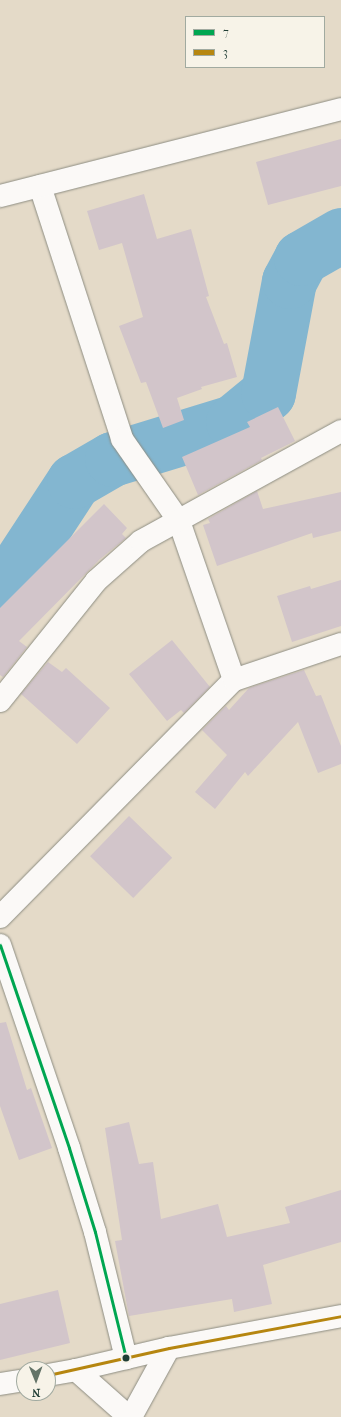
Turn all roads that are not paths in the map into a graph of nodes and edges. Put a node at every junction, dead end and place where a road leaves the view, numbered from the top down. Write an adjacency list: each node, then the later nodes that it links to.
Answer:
1 (341, 109): 2 (street)
2 (40, 186): 3 (street); 5 (street)
3 (0, 196)
4 (341, 431): 5 (street)
5 (179, 522): 7 (street); 8 (street)
6 (341, 644): 7 (street)
7 (234, 680): 9 (street)
8 (0, 701)
9 (0, 917)
10 (0, 945): 13 (street)
11 (341, 1316): 12 (street)
12 (169, 1348): 13 (street); 18 (street)
13 (126, 1358): 14 (street)
14 (76, 1370): 15 (street); 18 (street)
15 (56, 1374)
16 (16, 1381): 17 (street)
17 (0, 1384)
18 (130, 1417)

